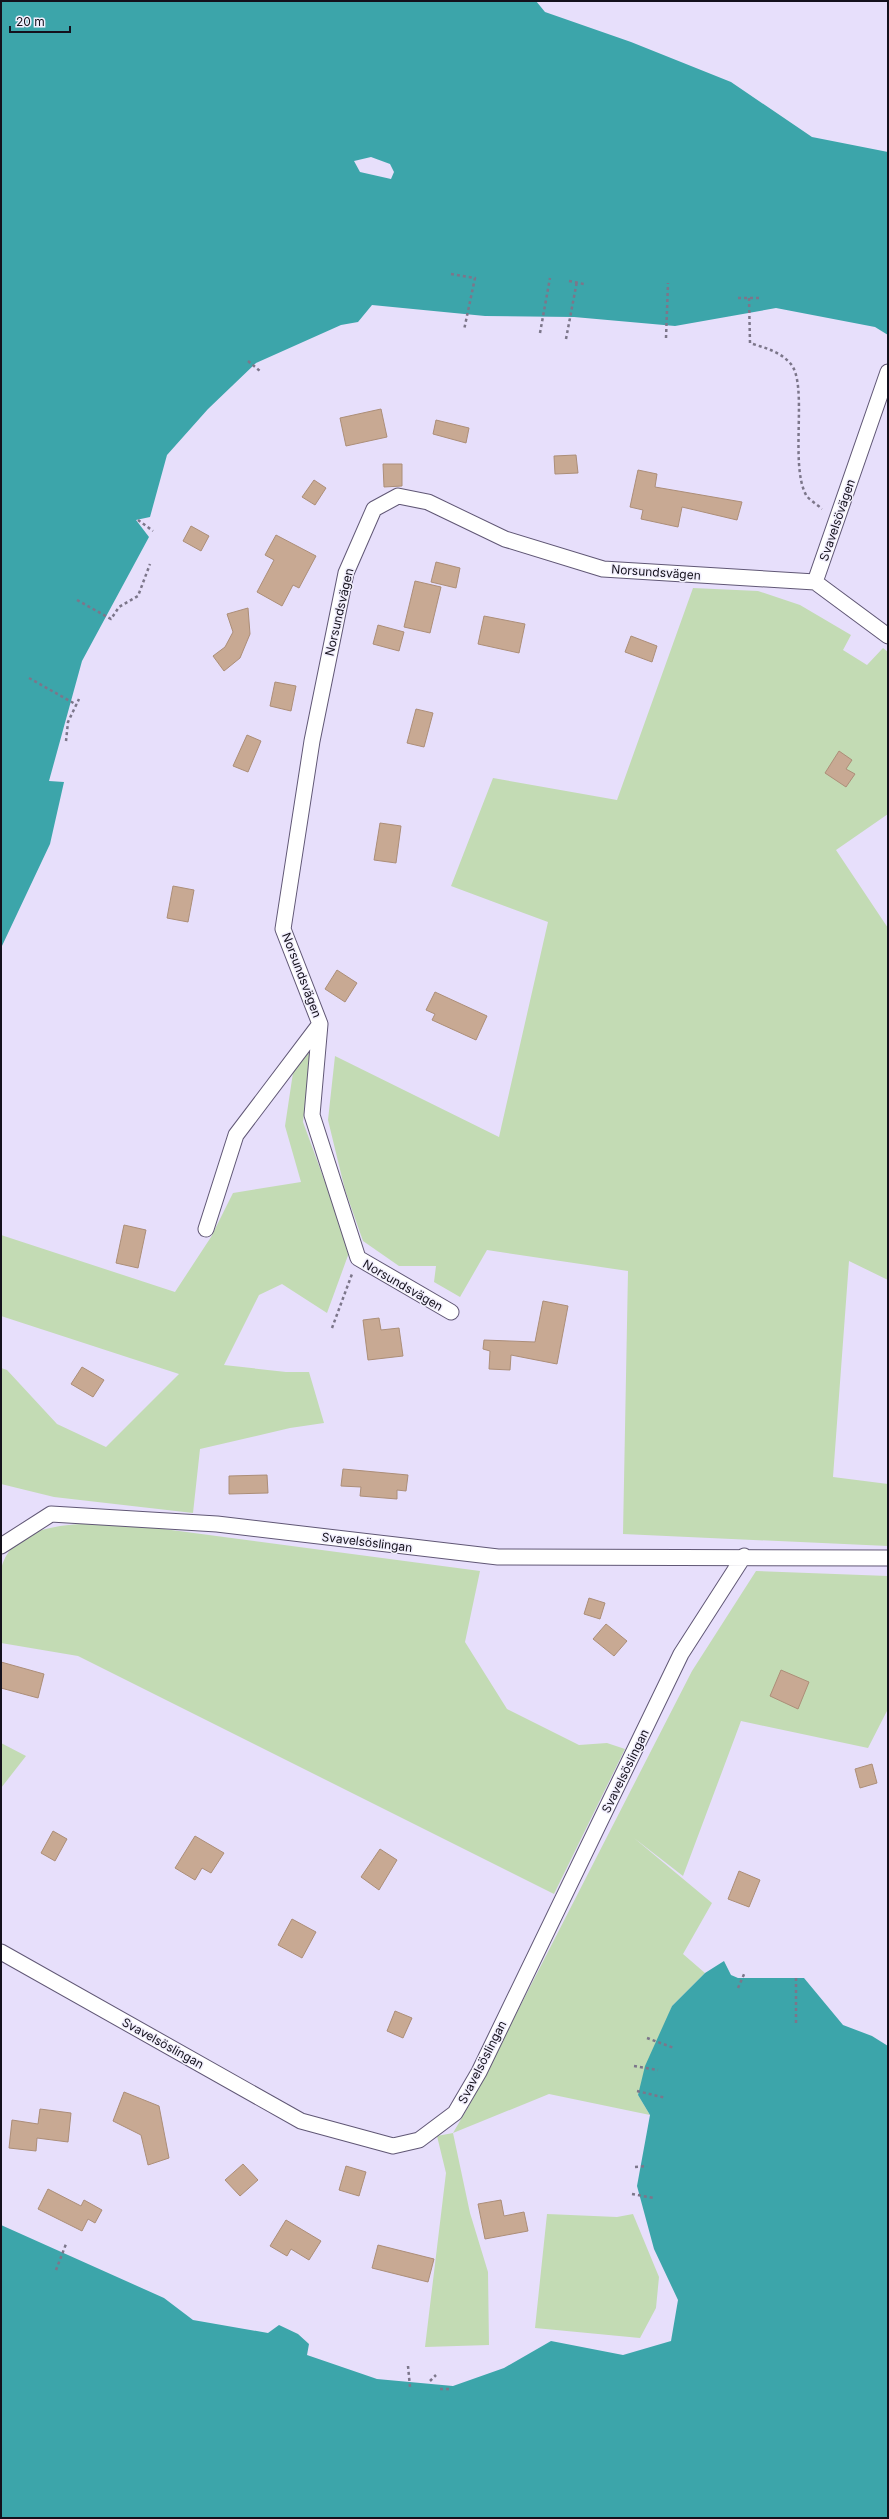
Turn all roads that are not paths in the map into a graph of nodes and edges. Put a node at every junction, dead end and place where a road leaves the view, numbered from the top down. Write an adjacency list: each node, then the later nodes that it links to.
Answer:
1 (888, 374): 2 (street, Svavelsövägen)
2 (815, 582): 3 (street); 4 (street, Norsundsvägen)
3 (888, 636)
4 (320, 1024): 5 (street, Norsundsvägen); 6 (street, Norsundsvägen)
5 (206, 1229)
6 (451, 1312)
7 (1, 1546): 8 (street, Svavelsöslingan)
8 (744, 1556): 9 (street, Svavelsöslingan); 10 (street, Svavelsöslingan)
9 (888, 1558)
10 (1, 1952)

